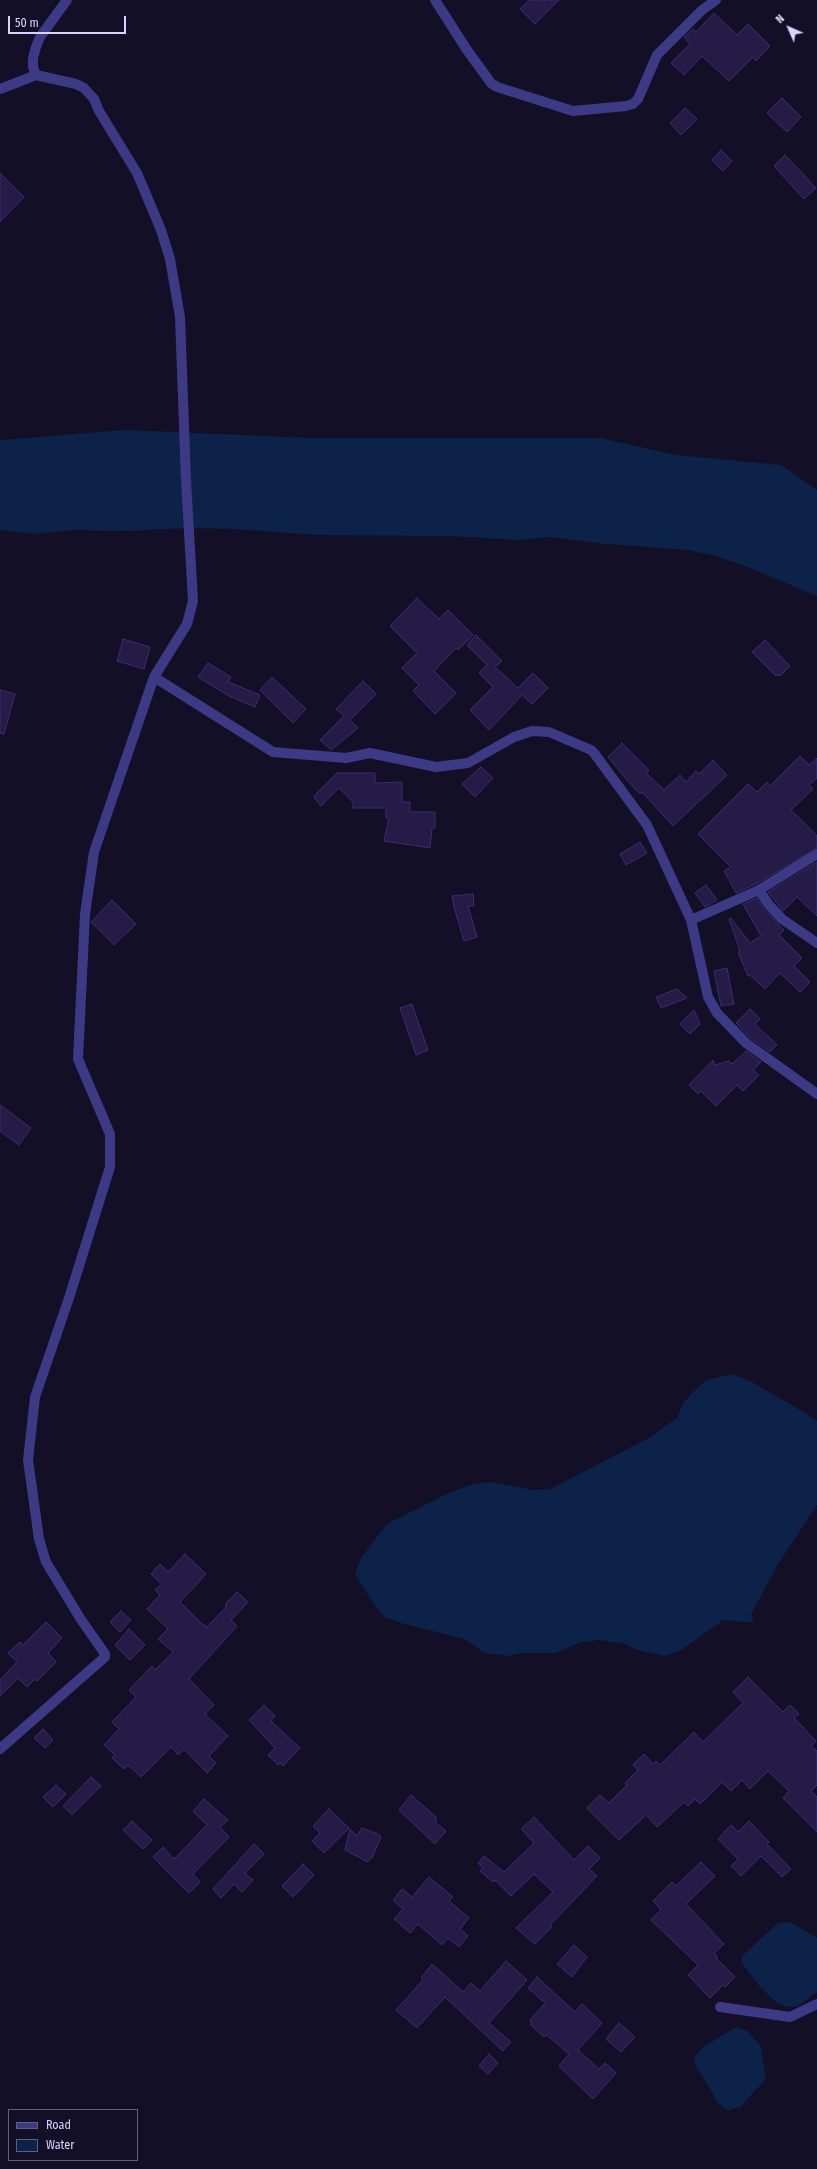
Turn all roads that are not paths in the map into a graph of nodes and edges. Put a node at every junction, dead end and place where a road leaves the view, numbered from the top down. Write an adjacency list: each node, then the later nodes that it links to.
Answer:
1 (68, 0): 4 (street)
2 (436, 0): 3 (street)
3 (716, 0)
4 (36, 75): 5 (street); 6 (street)
5 (0, 89)
6 (154, 677): 9 (street); 12 (street)
7 (817, 854): 8 (street)
8 (759, 890): 9 (street); 10 (street)
9 (691, 920): 11 (street)
10 (817, 943)
11 (817, 1094)
12 (0, 1749)
13 (817, 2004): 14 (street)
14 (720, 2007)

